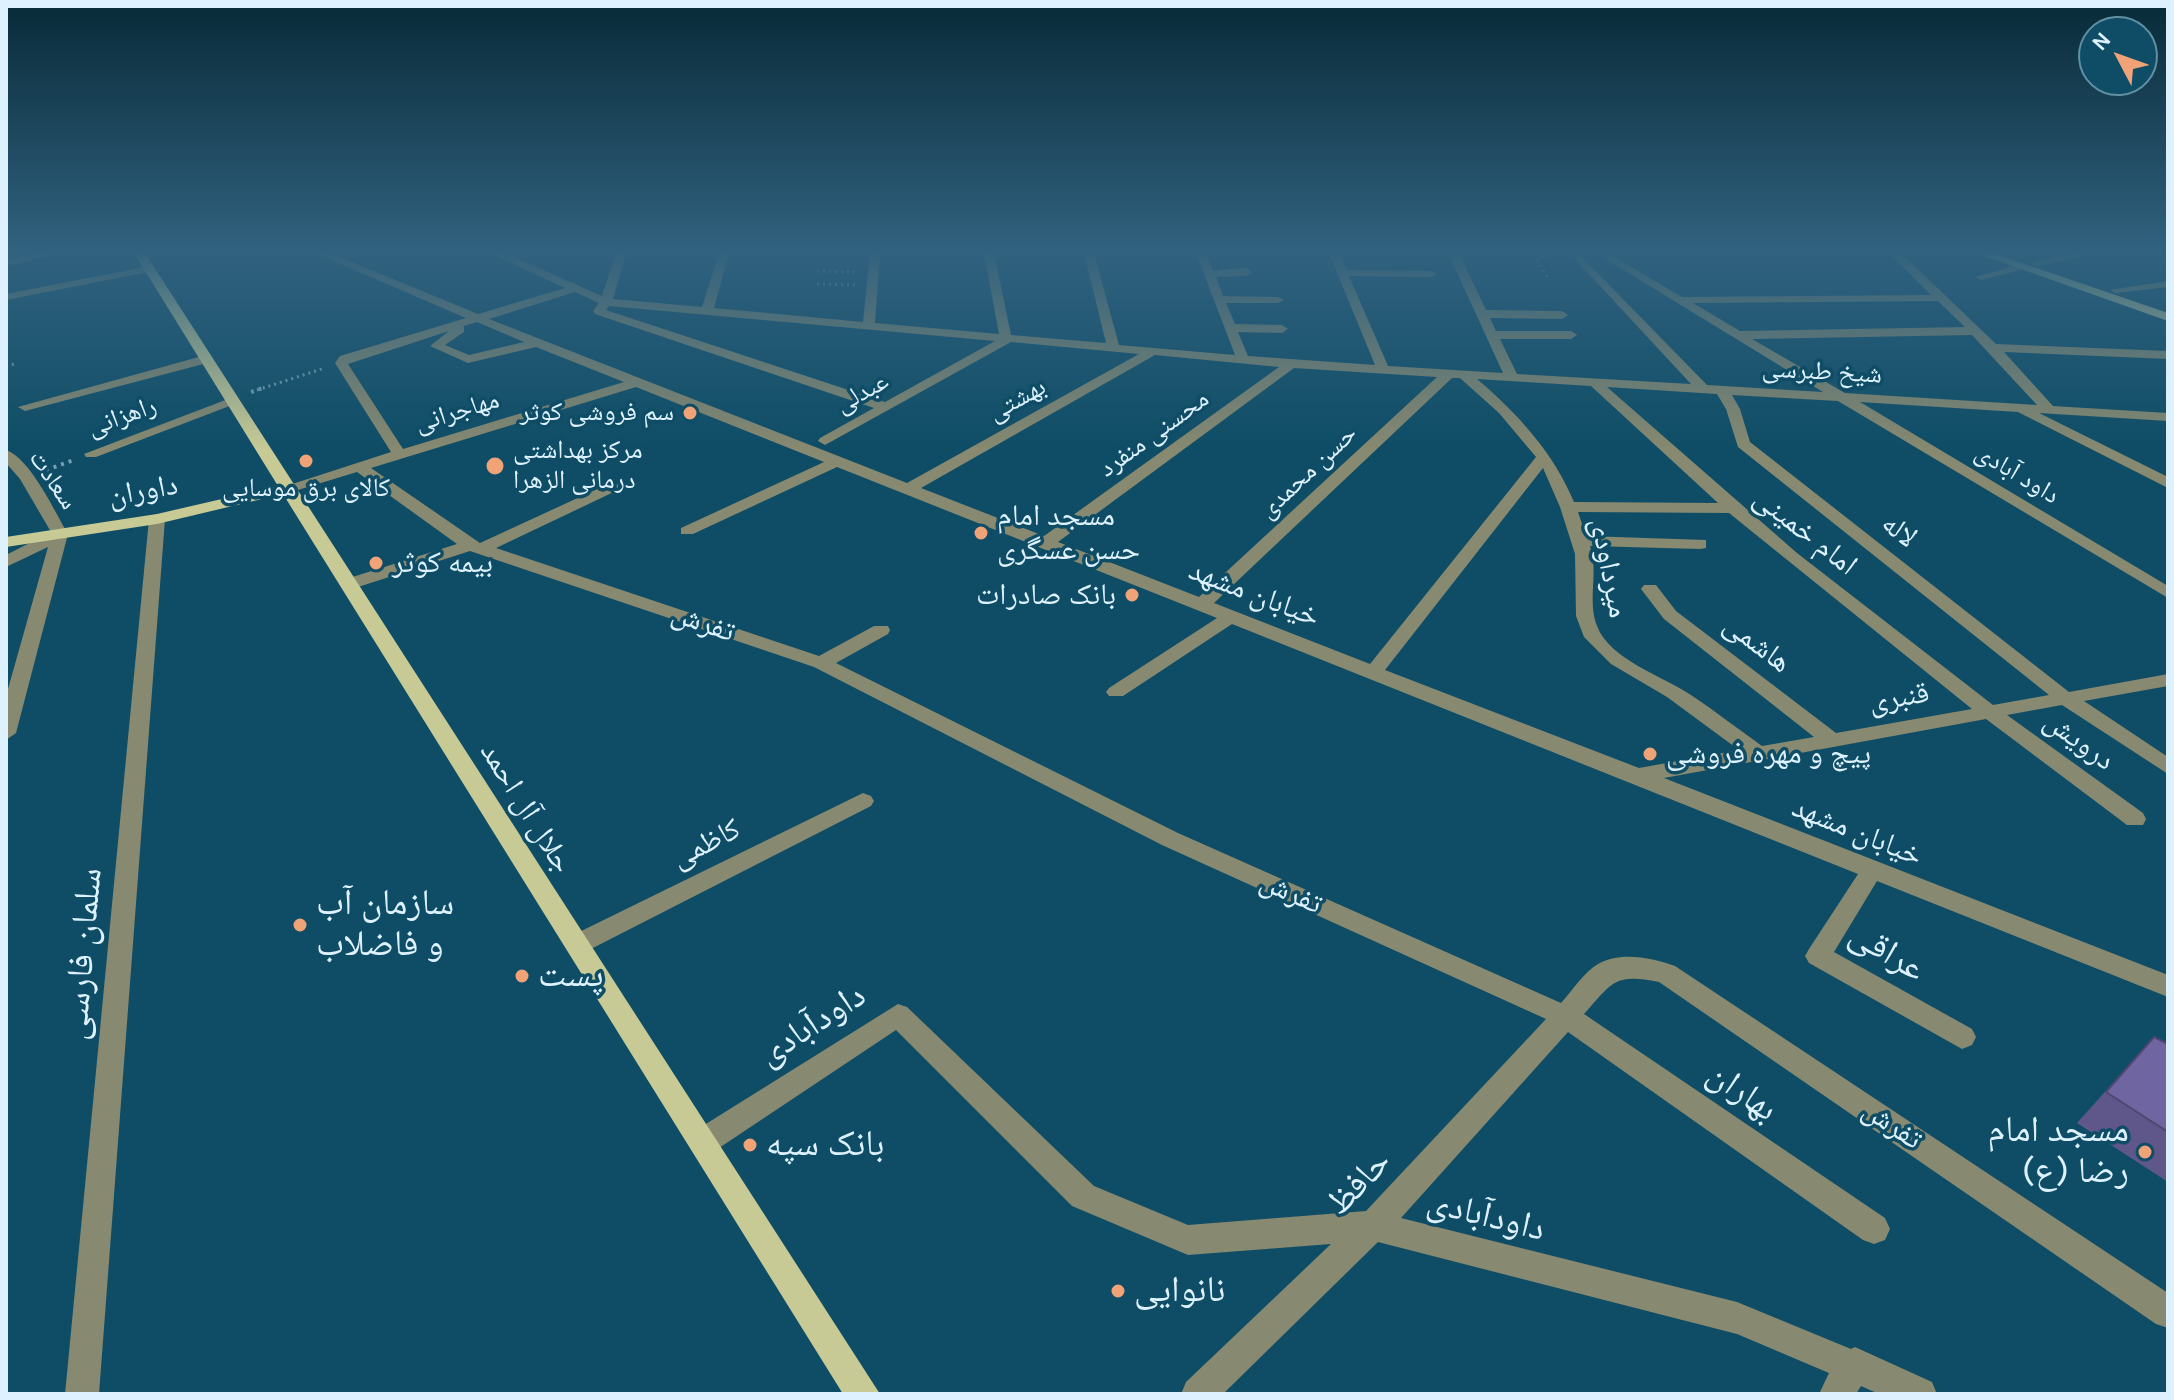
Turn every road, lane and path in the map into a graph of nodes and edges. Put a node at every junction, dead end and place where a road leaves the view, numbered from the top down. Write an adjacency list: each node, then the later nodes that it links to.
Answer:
1 (180, 318): 30 (main road, جلال آل احمد)
2 (475, 318): 32 (street)
3 (476, 318): 25 (street, خیابان مشهد); 25 (street)
4 (621, 318): 47 (street)
5 (775, 318): 15 (street, شیخ طبرسی)
6 (870, 318): 15 (street)
7 (1002, 318): 24 (street)
8 (1106, 318): 27 (street)
9 (1226, 318): 16 (street)
10 (1362, 318): 36 (street)
11 (1484, 318): 21 (street)
12 (1637, 318): 18 (street)
13 (1712, 318): 23 (street, داود آبادی)
14 (1960, 318): 20 (street)
15 (869, 327): 24 (street, شیخ طبرسی)
16 (1230, 328): 19 (street); 31 (street)
17 (1622, 328): 18 (street)
18 (1646, 328): 42 (street)
19 (1282, 329)
20 (1973, 331): 23 (street); 26 (street)
21 (1492, 335): 22 (street); 39 (street)
22 (1571, 335)
23 (1740, 335): 44 (street, داود آبادی)
24 (1006, 340): 27 (street, شیخ طبرسی); 47 (street, عبدلی)
25 (537, 343): 40 (street, خیابان مشهد)
26 (1993, 348): 29 (street); 49 (street)
27 (1114, 349): 28 (street, شیخ طبرسی)
28 (1150, 353): 31 (street, شیخ طبرسی); 62 (street, بهشتی)
29 (2168, 355)
30 (206, 359): 45 (main road, جلال آل احمد); 46 (street)
31 (1243, 360): 34 (street, شیخ طبرسی)
32 (341, 363): 45 (path); 54 (street)
33 (15, 364): 35 (path)
34 (1291, 364): 36 (street, شیخ طبرسی); 70 (street, محسنی منفرد)
35 (6, 366)
36 (1384, 371): 37 (street, شیخ طبرسی)
37 (1447, 375): 38 (street, شیخ طبرسی); 77 (street, حسن محمدی)
38 (1466, 377): 39 (street, شیخ طبرسی); 55 (street, میرداودی)
39 (1513, 379): 41 (street, شیخ طبرسی)
40 (639, 382): 54 (street, مهاجرانی); 56 (street, خیابان مشهد)
41 (1596, 384): 42 (street, شیخ طبرسی); 64 (street, امام خمینی)
42 (1703, 389): 43 (street, شیخ طبرسی)
43 (1722, 390): 44 (street, شیخ طبرسی); 84 (street, لاله)
44 (1842, 397): 48 (street, شیخ طبرسی); 76 (street, داود آبادی)
45 (232, 400): 53 (street, راهزانی); 61 (main road, جلال آل احمد)
46 (25, 407)
47 (886, 407): 51 (street, عبدلی)
48 (2016, 407): 49 (street, شیخ طبرسی); 59 (street)
49 (2048, 409): 50 (street, شیخ طبرسی)
50 (2168, 417)
51 (825, 441)
52 (6, 454): 58 (street, سعادت)
53 (91, 454): 58 (path, راهزانی)
54 (399, 454): 57 (street, مهاجرانی)
55 (1542, 459): 63 (street, میرداودی); 81 (street)
56 (838, 461): 62 (street, خیابان مشهد); 66 (street)
57 (359, 466): 61 (street, مهاجرانی); 72 (street, تفرش)
58 (26, 477): 67 (street, سعادت)
59 (2168, 483)
60 (613, 487): 72 (street)
61 (288, 488): 65 (main road, داوران); 74 (main road, جلال آل احمد)
62 (908, 489): 70 (street, خیابان مشهد)
63 (1569, 507): 64 (street); 68 (street, میرداودی)
64 (1730, 508): 85 (street, امام خمینی)
65 (157, 519): 67 (main road, داوران); 103 (street, سلمان فارسی)
66 (687, 531)
67 (60, 534): 69 (main road, داوران); 73 (street); 86 (street)
68 (1578, 541): 71 (street); 88 (street, میرداودی)
69 (6, 542)
70 (1046, 543): 77 (street, خیابان مشهد)
71 (1700, 544)
72 (476, 546): 74 (street); 80 (street, تفرش)
73 (6, 562)
74 (349, 584): 94 (main road, جلال آل احمد)
75 (1650, 589): 87 (street, هاشمی)
76 (2168, 593)
77 (1202, 604): 78 (street, خیابان مشهد)
78 (1233, 616): 81 (street, خیابان مشهد); 83 (street)
79 (881, 630): 80 (street)
80 (821, 663): 96 (street, تفرش)
81 (1375, 670): 90 (street, خیابان مشهد)
82 (2168, 680): 84 (street, قنبری)
83 (1116, 692)
84 (2066, 699): 85 (street, قنبری); 89 (street, لاله)
85 (1988, 713): 87 (street, قنبری); 92 (street, درویش)
86 (6, 733)
87 (1833, 741): 88 (street, قنبری)
88 (1758, 754): 90 (street, قنبری)
89 (2168, 767)
90 (1641, 775): 93 (street, خیابان مشهد)
91 (863, 801): 94 (street, کاظمی)
92 (2135, 819)
93 (1873, 869): 95 (street, خیابان مشهد); 97 (street, عراقی)
94 (578, 944): 98 (main road, جلال آل احمد)
95 (2168, 986)
96 (1567, 1017): 99 (street, حافظ); 100 (street, بهاران); 101 (street, تفرش)
97 (1962, 1037)
98 (703, 1142): 99 (street, داودآبادی); 104 (main road, جلال آل احمد)
99 (1373, 1226): 102 (street, داودآبادی); 105 (street, حافظ)
100 (1874, 1229)
101 (2168, 1312)
102 (1855, 1364): 106 (street); 107 (street, داودآبادی)
103 (82, 1394)
104 (863, 1394)
105 (1198, 1394)
106 (1836, 1394)
107 (1920, 1394)

